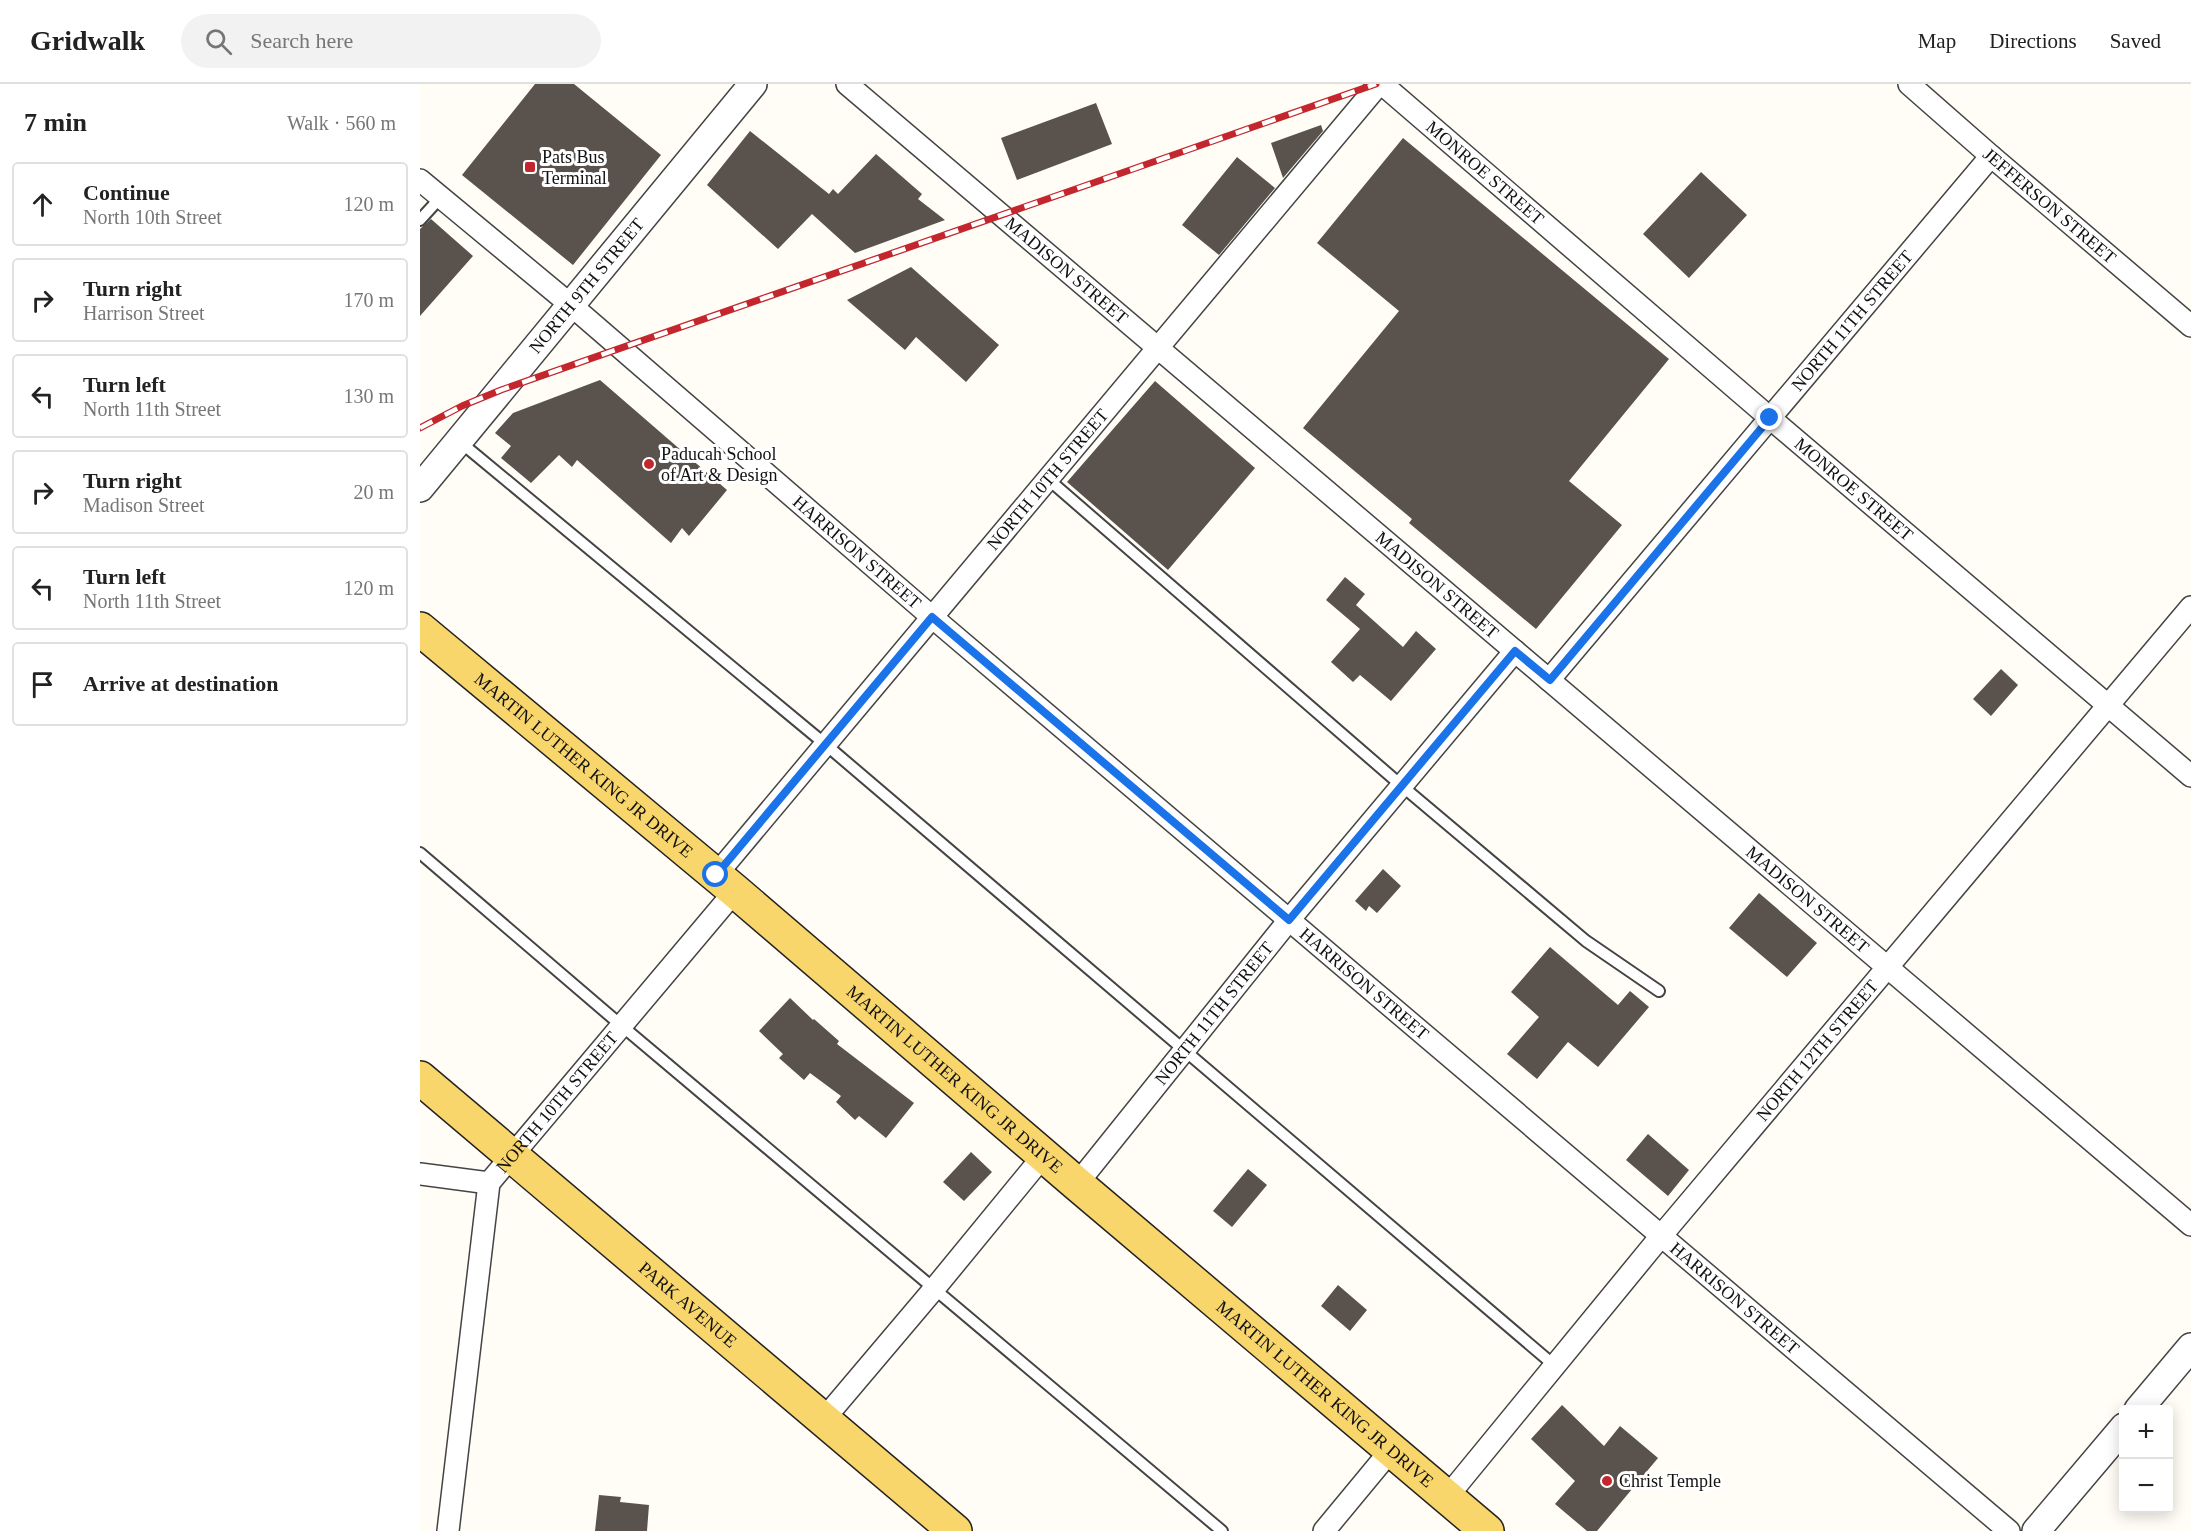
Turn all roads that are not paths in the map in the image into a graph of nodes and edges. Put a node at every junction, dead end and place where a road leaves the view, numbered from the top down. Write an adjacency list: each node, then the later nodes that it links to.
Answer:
1 (753, 84): 9 (street, NORTH 9TH STREET)
2 (847, 84): 11 (street, MADISON STREET)
3 (1380, 84): 11 (street, NORTH 10TH STREET); 12 (street, MONROE STREET)
4 (1910, 84): 5 (street, JEFFERSON STREET)
5 (1991, 156): 10 (street, JEFFERSON STREET); 12 (street, NORTH 11TH STREET)
6 (420, 180): 7 (street, HARRISON STREET)
7 (441, 197): 8 (lane); 9 (street, HARRISON STREET)
8 (420, 220)
9 (572, 306): 13 (street, NORTH 9TH STREET); 17 (street, HARRISON STREET)
10 (2191, 326)
11 (1158, 348): 14 (street, NORTH 10TH STREET); 19 (street, MADISON STREET)
12 (1770, 418): 20 (street, NORTH 11TH STREET); 21 (street, MONROE STREET)
13 (458, 440): 15 (street, NORTH 9TH STREET); 22 (lane)
14 (1048, 479): 17 (street, NORTH 10TH STREET); 24 (lane)
15 (420, 488)
16 (2191, 608): 21 (street, NORTH 12TH STREET)
17 (932, 617): 22 (street, NORTH 10TH STREET); 27 (street, HARRISON STREET)
18 (420, 629): 26 (main road, MARTIN LUTHER KING JR DRIVE)
19 (1515, 651): 20 (street, MADISON STREET); 24 (street, NORTH 11TH STREET)
20 (1550, 680): 28 (street, MADISON STREET)
21 (2108, 705): 23 (street, MONROE STREET); 28 (street, NORTH 12TH STREET)
22 (825, 744): 26 (street, NORTH 10TH STREET); 31 (lane)
23 (2191, 776)
24 (1402, 786): 27 (street, NORTH 11TH STREET); 29 (lane)
25 (420, 853): 30 (lane)
26 (725, 883): 30 (street, NORTH 10TH STREET); 33 (main road, MARTIN LUTHER KING JR DRIVE)
27 (1289, 920): 31 (street, NORTH 11TH STREET); 39 (street, HARRISON STREET)
28 (1888, 967): 38 (street, MADISON STREET); 39 (street, NORTH 12TH STREET)
29 (1659, 992)
30 (622, 1026): 34 (street, NORTH 10TH STREET); 40 (lane)
31 (1185, 1050): 37 (street, NORTH 11TH STREET); 42 (lane)
32 (420, 1078): 34 (main road, PARK AVENUE)
33 (1044, 1155): 37 (main road, MARTIN LUTHER KING JR DRIVE); 40 (street)
34 (512, 1156): 36 (street, NORTH 10TH STREET); 44 (main road, PARK AVENUE)
35 (420, 1174): 36 (street)
36 (489, 1183): 48 (street, NORTH 10TH STREET)
37 (1077, 1184): 46 (main road, MARTIN LUTHER KING JR DRIVE)
38 (2191, 1225)
39 (1661, 1236): 42 (street, NORTH 12TH STREET); 53 (street, HARRISON STREET)
40 (934, 1289): 44 (street); 50 (lane)
41 (2191, 1347): 43 (street)
42 (1555, 1366): 47 (street, NORTH 12TH STREET)
43 (2142, 1405)
44 (824, 1419): 49 (main road, PARK AVENUE)
45 (2119, 1433): 54 (street)
46 (1391, 1450): 47 (main road, MARTIN LUTHER KING JR DRIVE); 51 (street)
47 (1447, 1497): 52 (main road, MARTIN LUTHER KING JR DRIVE)
48 (448, 1531)
49 (955, 1531)
50 (1222, 1531)
51 (1324, 1531)
52 (1487, 1531)
53 (2009, 1531)
54 (2036, 1531)

